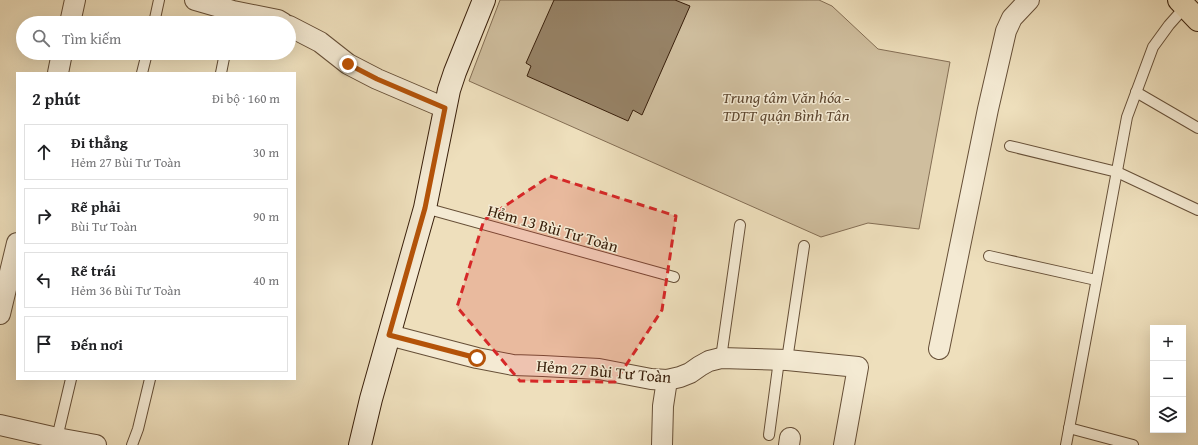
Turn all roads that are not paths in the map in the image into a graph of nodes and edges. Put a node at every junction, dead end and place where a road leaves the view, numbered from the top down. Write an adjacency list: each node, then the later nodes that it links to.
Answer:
1 (75, 0): 7 (street)
2 (159, 0): 8 (lane)
3 (195, 0): 9 (street)
4 (484, 0): 18 (street)
5 (1029, 0): 32 (street)
6 (1187, 9): 17 (lane)
7 (72, 16)
8 (156, 16)
9 (230, 16)
10 (296, 30): 18 (street)
11 (61, 60): 14 (street)
12 (145, 60): 15 (lane)
13 (224, 60): 16 (lane)
14 (58, 72)
15 (142, 72)
16 (221, 72)
17 (1136, 92): 19 (lane); 21 (lane)
18 (445, 108): 22 (street)
19 (1198, 128)
20 (1010, 146): 21 (lane)
21 (1117, 172): 23 (lane); 29 (lane)
22 (425, 208): 28 (lane, Hẻm 13 Bùi Tư Toàn); 31 (street)
23 (1198, 210)
24 (740, 225): 33 (lane)
25 (804, 246): 34 (lane)
26 (16, 247): 30 (street)
27 (989, 256): 29 (lane)
28 (674, 277)
29 (1096, 280): 39 (lane)
30 (0, 314)
31 (389, 335): 37 (street, Hẻm 27 Bùi Tư Toàn); 45 (street)
32 (939, 349)
33 (721, 358): 34 (street, Hẻm 27 Bùi Tư Toàn); 37 (street, Hẻm 27 Bùi Tư Toàn)
34 (783, 360): 40 (lane); 47 (street, Hẻm 27 Bùi Tư Toàn)
35 (71, 380): 42 (lane)
36 (150, 380): 44 (lane)
37 (667, 380): 46 (street)
38 (0, 425): 41 (street)
39 (1069, 428): 48 (lane); 49 (lane)
40 (769, 435)
41 (18, 438): 42 (street)
42 (57, 438): 43 (street)
43 (96, 445)
44 (132, 445)
45 (360, 445)
46 (662, 445)
47 (844, 445)
48 (1066, 445)
49 (1133, 445)

